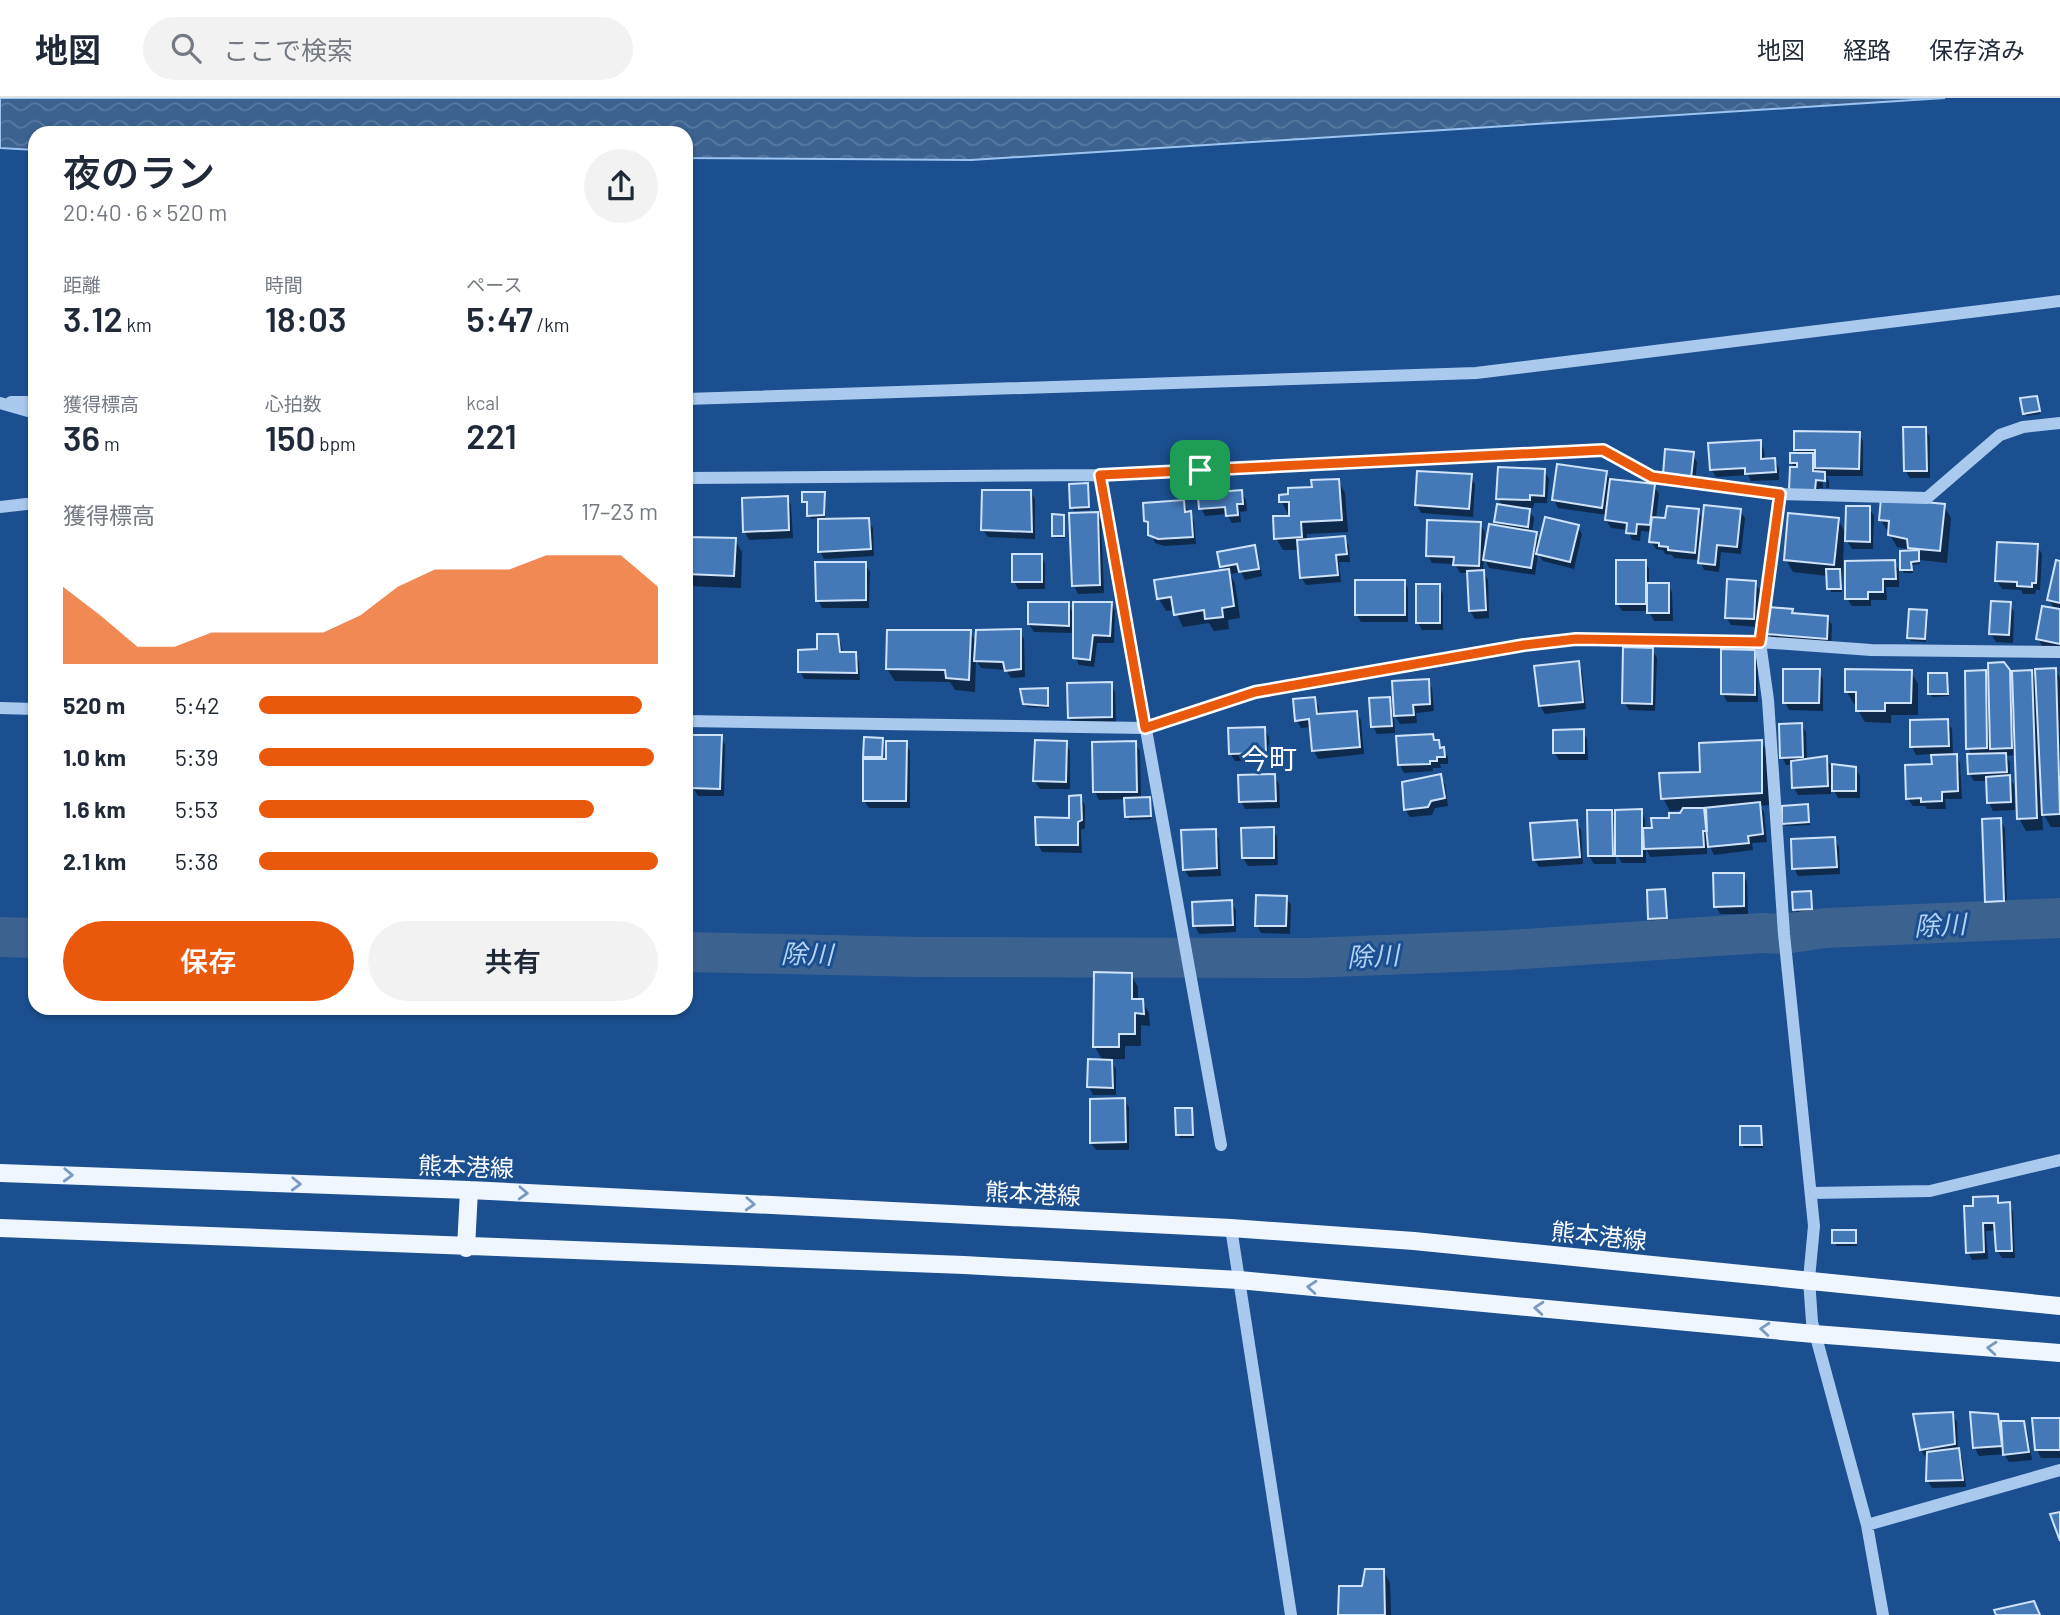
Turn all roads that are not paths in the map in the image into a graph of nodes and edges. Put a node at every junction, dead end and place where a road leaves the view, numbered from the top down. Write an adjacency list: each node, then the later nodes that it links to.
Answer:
1 (2060, 301): 2 (street)
2 (693, 399)
3 (0, 402): 4 (street); 5 (street)
4 (28, 402)
5 (28, 411)
6 (2060, 423): 9 (street)
7 (1100, 475): 8 (street); 9 (street); 17 (street)
8 (693, 478)
9 (1780, 494): 12 (street)
10 (28, 504): 11 (street)
11 (0, 508)
12 (1760, 642): 13 (street); 17 (street); 22 (street)
13 (2060, 652)
14 (0, 708): 15 (street)
15 (28, 709)
16 (693, 721): 17 (street)
17 (1145, 728): 18 (street)
18 (1221, 1144)
19 (2060, 1160): 22 (street)
20 (0, 1173): 21 (main road, 熊本港線, one-way to 21)
21 (469, 1191): 24 (main road, 熊本港線, one-way to 24); 25 (main road)
22 (1811, 1193): 26 (street)
23 (0, 1228): 25 (main road)
24 (1231, 1228): 26 (main road, 熊本港線); 27 (street)
25 (466, 1248): 27 (main road)
26 (1809, 1279): 28 (main road, 熊本港線); 29 (street)
27 (1239, 1280): 29 (main road, one-way to 27); 33 (street)
28 (2060, 1306)
29 (1814, 1334): 30 (main road, one-way to 29); 32 (street)
30 (2060, 1353)
31 (2060, 1470): 32 (street)
32 (1867, 1525): 34 (street)
33 (1291, 1615)
34 (1883, 1615)

